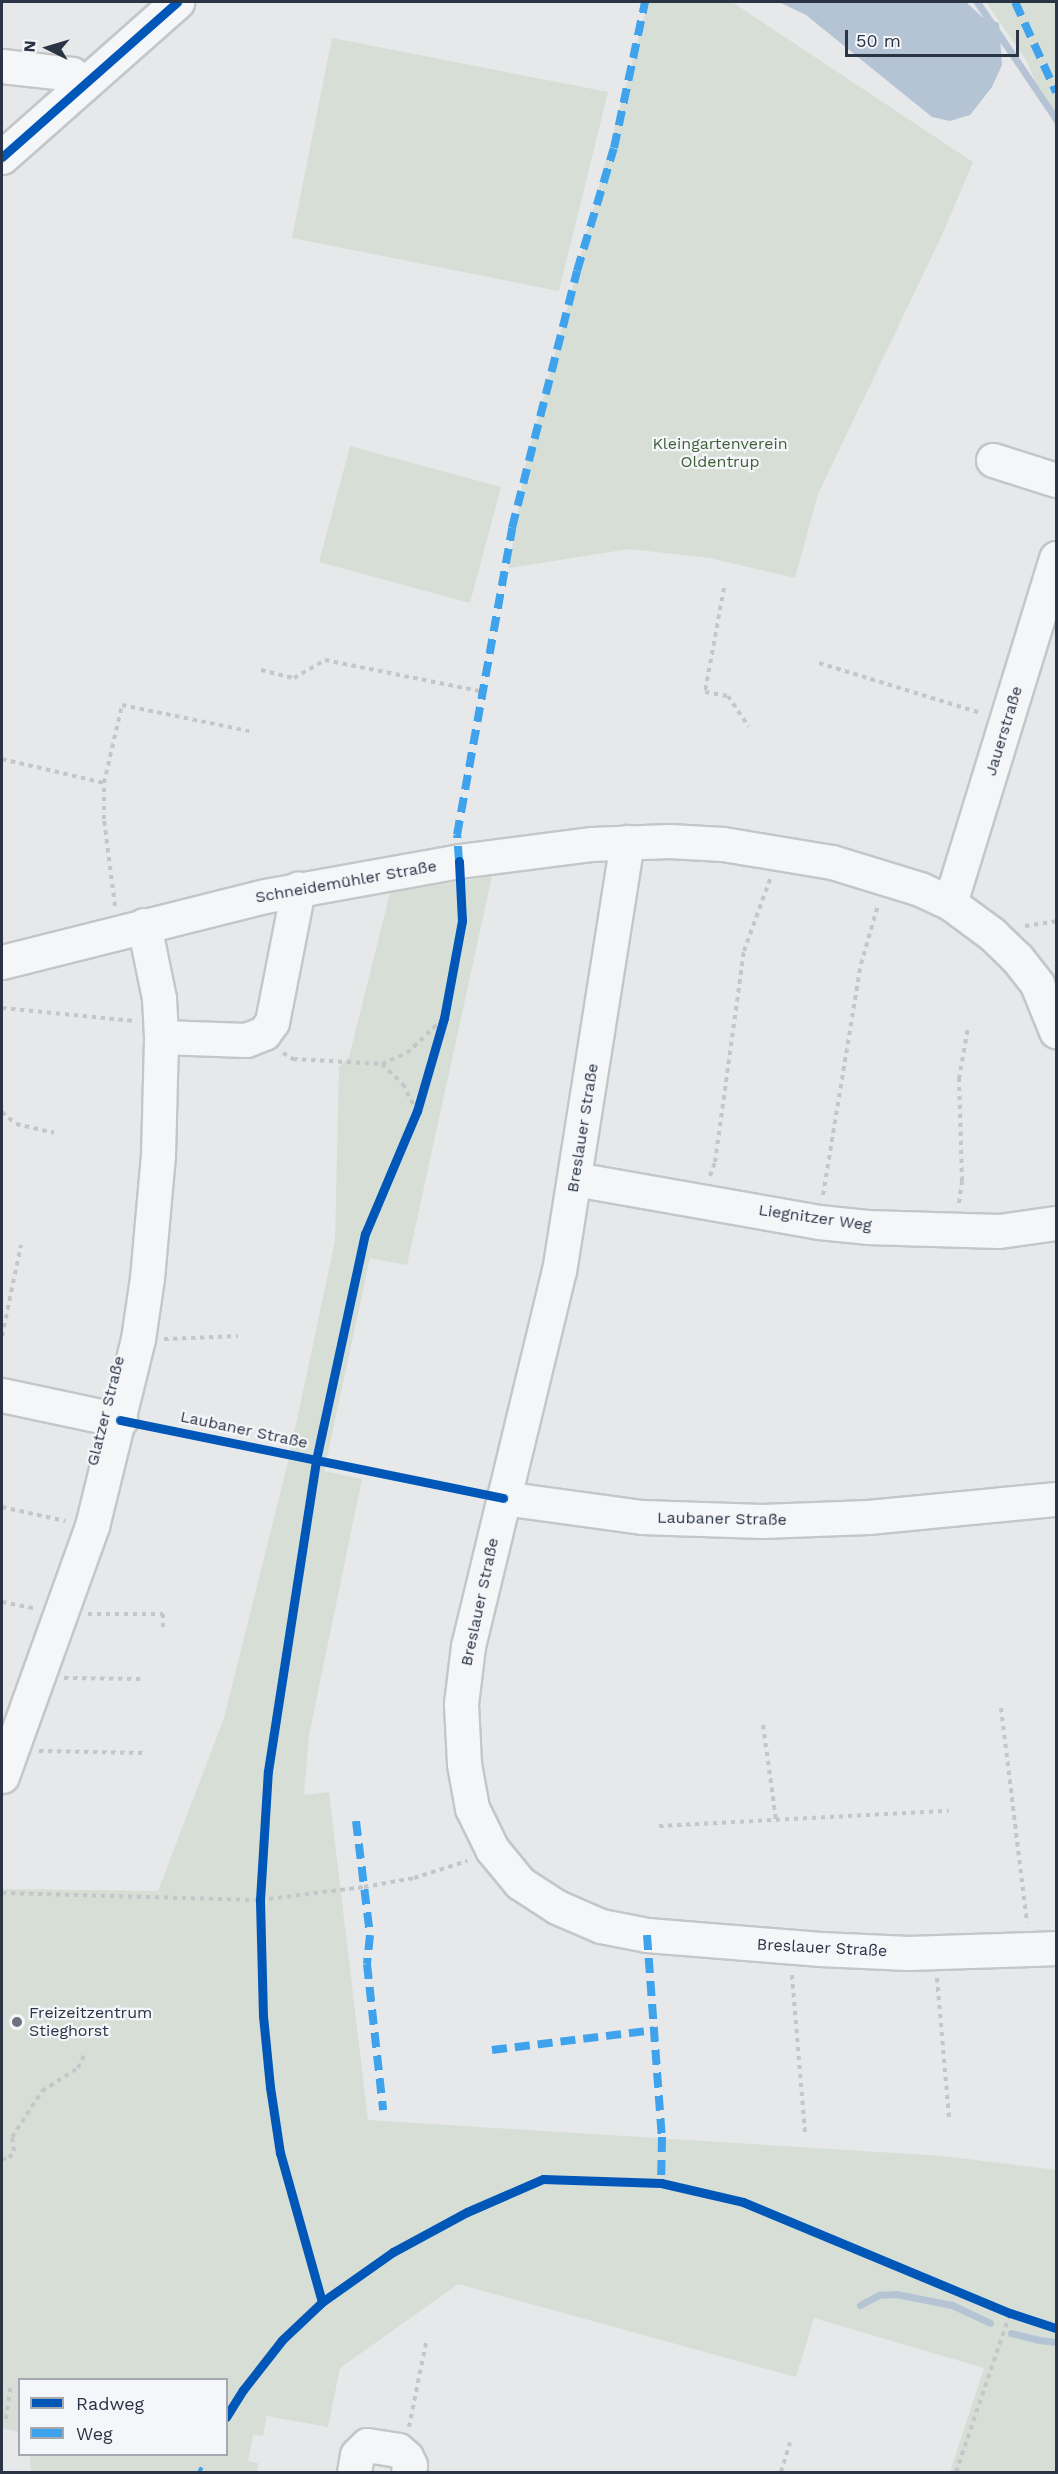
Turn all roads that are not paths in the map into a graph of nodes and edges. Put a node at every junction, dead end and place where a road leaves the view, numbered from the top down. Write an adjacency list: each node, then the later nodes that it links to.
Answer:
1 (177, 2): 3 (street)
2 (2, 66): 3 (street)
3 (82, 84): 4 (street)
4 (2, 158)
5 (993, 459): 6 (street)
6 (1056, 480)
7 (1056, 558): 10 (street, Jauerstraße)
8 (627, 842): 9 (street, Schneidemühler Straße); 10 (street, Schneidemühler Straße); 15 (street, Breslauer Straße)
9 (298, 890): 11 (street, Schneidemühler Straße); 13 (street)
10 (950, 903): 14 (street, Schneidemühler Straße)
11 (131, 928): 12 (street, Schneidemühler Straße); 13 (street, Glatzer Straße)
12 (2, 962)
13 (161, 1030): 18 (street, Glatzer Straße)
14 (1056, 1031)
15 (575, 1179): 16 (street, Liegnitzer Weg); 19 (street, Breslauer Straße)
16 (1056, 1223)
17 (2, 1395): 18 (street)
18 (120, 1420): 21 (street, Glatzer Straße)
19 (503, 1498): 20 (street, Laubaner Straße); 23 (street, Breslauer Straße)
20 (1056, 1499)
21 (13, 1713): 22 (street, Glatzer Straße)
22 (6, 1763)
23 (1043, 1948)
24 (406, 2464): 25 (street)
25 (354, 2472)

